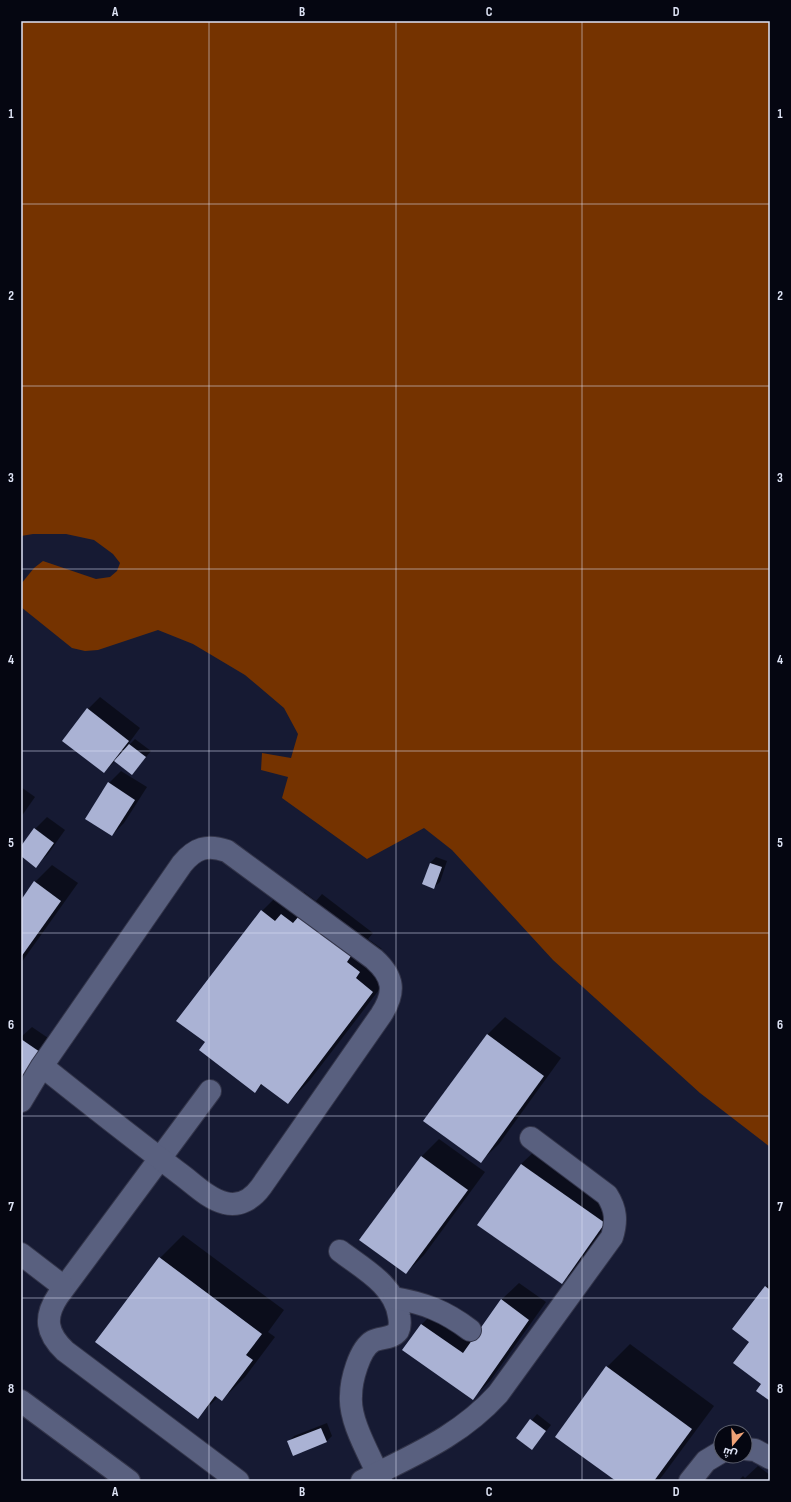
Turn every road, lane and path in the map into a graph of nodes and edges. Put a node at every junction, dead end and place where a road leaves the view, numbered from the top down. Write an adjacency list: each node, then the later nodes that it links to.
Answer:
1 (42, 1066): 3 (street); 5 (street); 5 (street)
2 (210, 1091): 5 (street)
3 (21, 1101)
4 (531, 1138): 15 (street)
5 (160, 1159): 8 (street)
6 (340, 1250): 9 (street)
7 (21, 1254): 8 (street)
8 (64, 1288): 17 (street)
9 (394, 1298): 10 (street); 15 (street)
10 (470, 1330)
11 (21, 1401): 16 (street)
12 (753, 1450): 14 (street)
13 (713, 1456): 18 (street)
14 (770, 1458)
15 (373, 1478)
16 (129, 1481)
17 (238, 1481)
18 (690, 1481)

